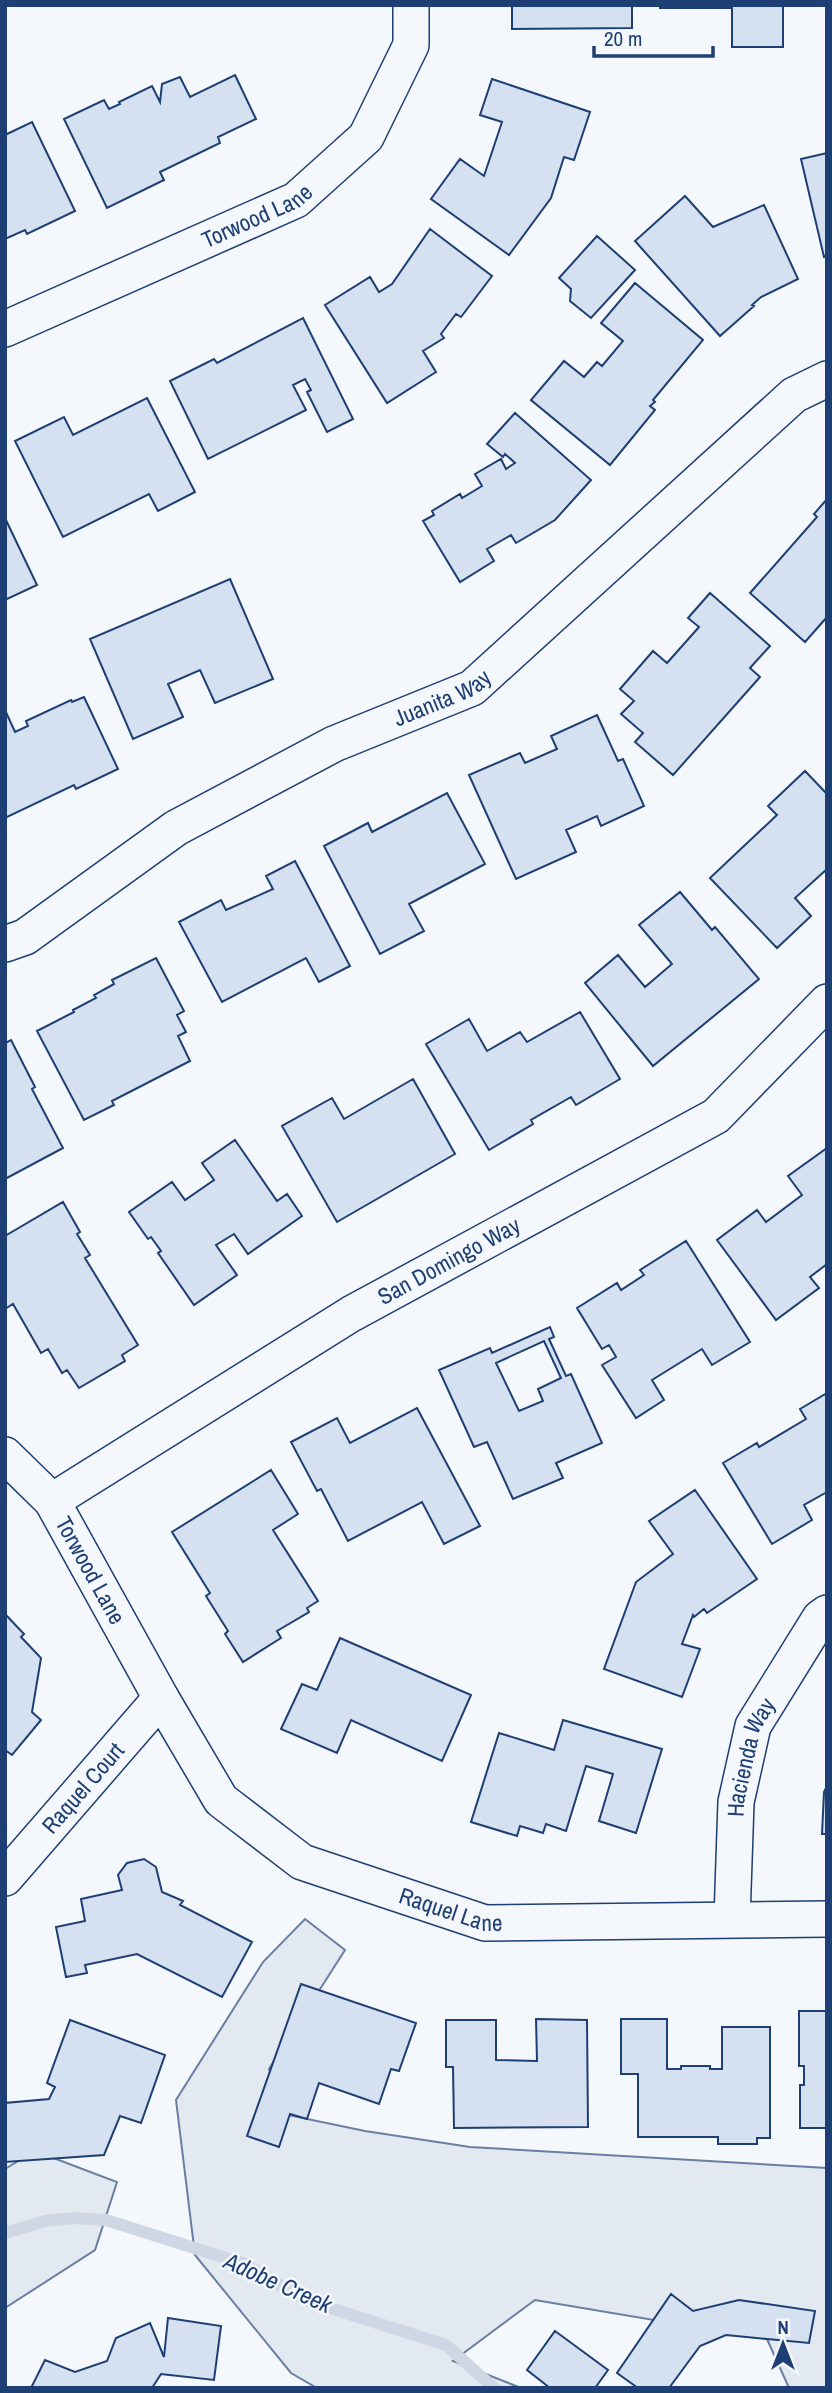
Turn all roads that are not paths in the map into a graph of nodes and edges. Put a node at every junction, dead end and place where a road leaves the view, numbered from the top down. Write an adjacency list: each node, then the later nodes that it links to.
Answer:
1 (411, 5): 2 (street, Torwood Lane)
2 (5, 329)
3 (827, 379): 4 (street, Juanita Way)
4 (5, 944)
5 (827, 1002): 7 (street, San Domingo Way)
6 (5, 1455): 7 (street, Torwood Lane)
7 (52, 1501): 9 (street, Torwood Lane)
8 (827, 1613): 11 (street, Hacienda Way)
9 (161, 1698): 10 (street, Raquel Court); 11 (street, Raquel Lane)
10 (5, 1878)
11 (732, 1919): 12 (street, Raquel Lane)
12 (827, 1919)

